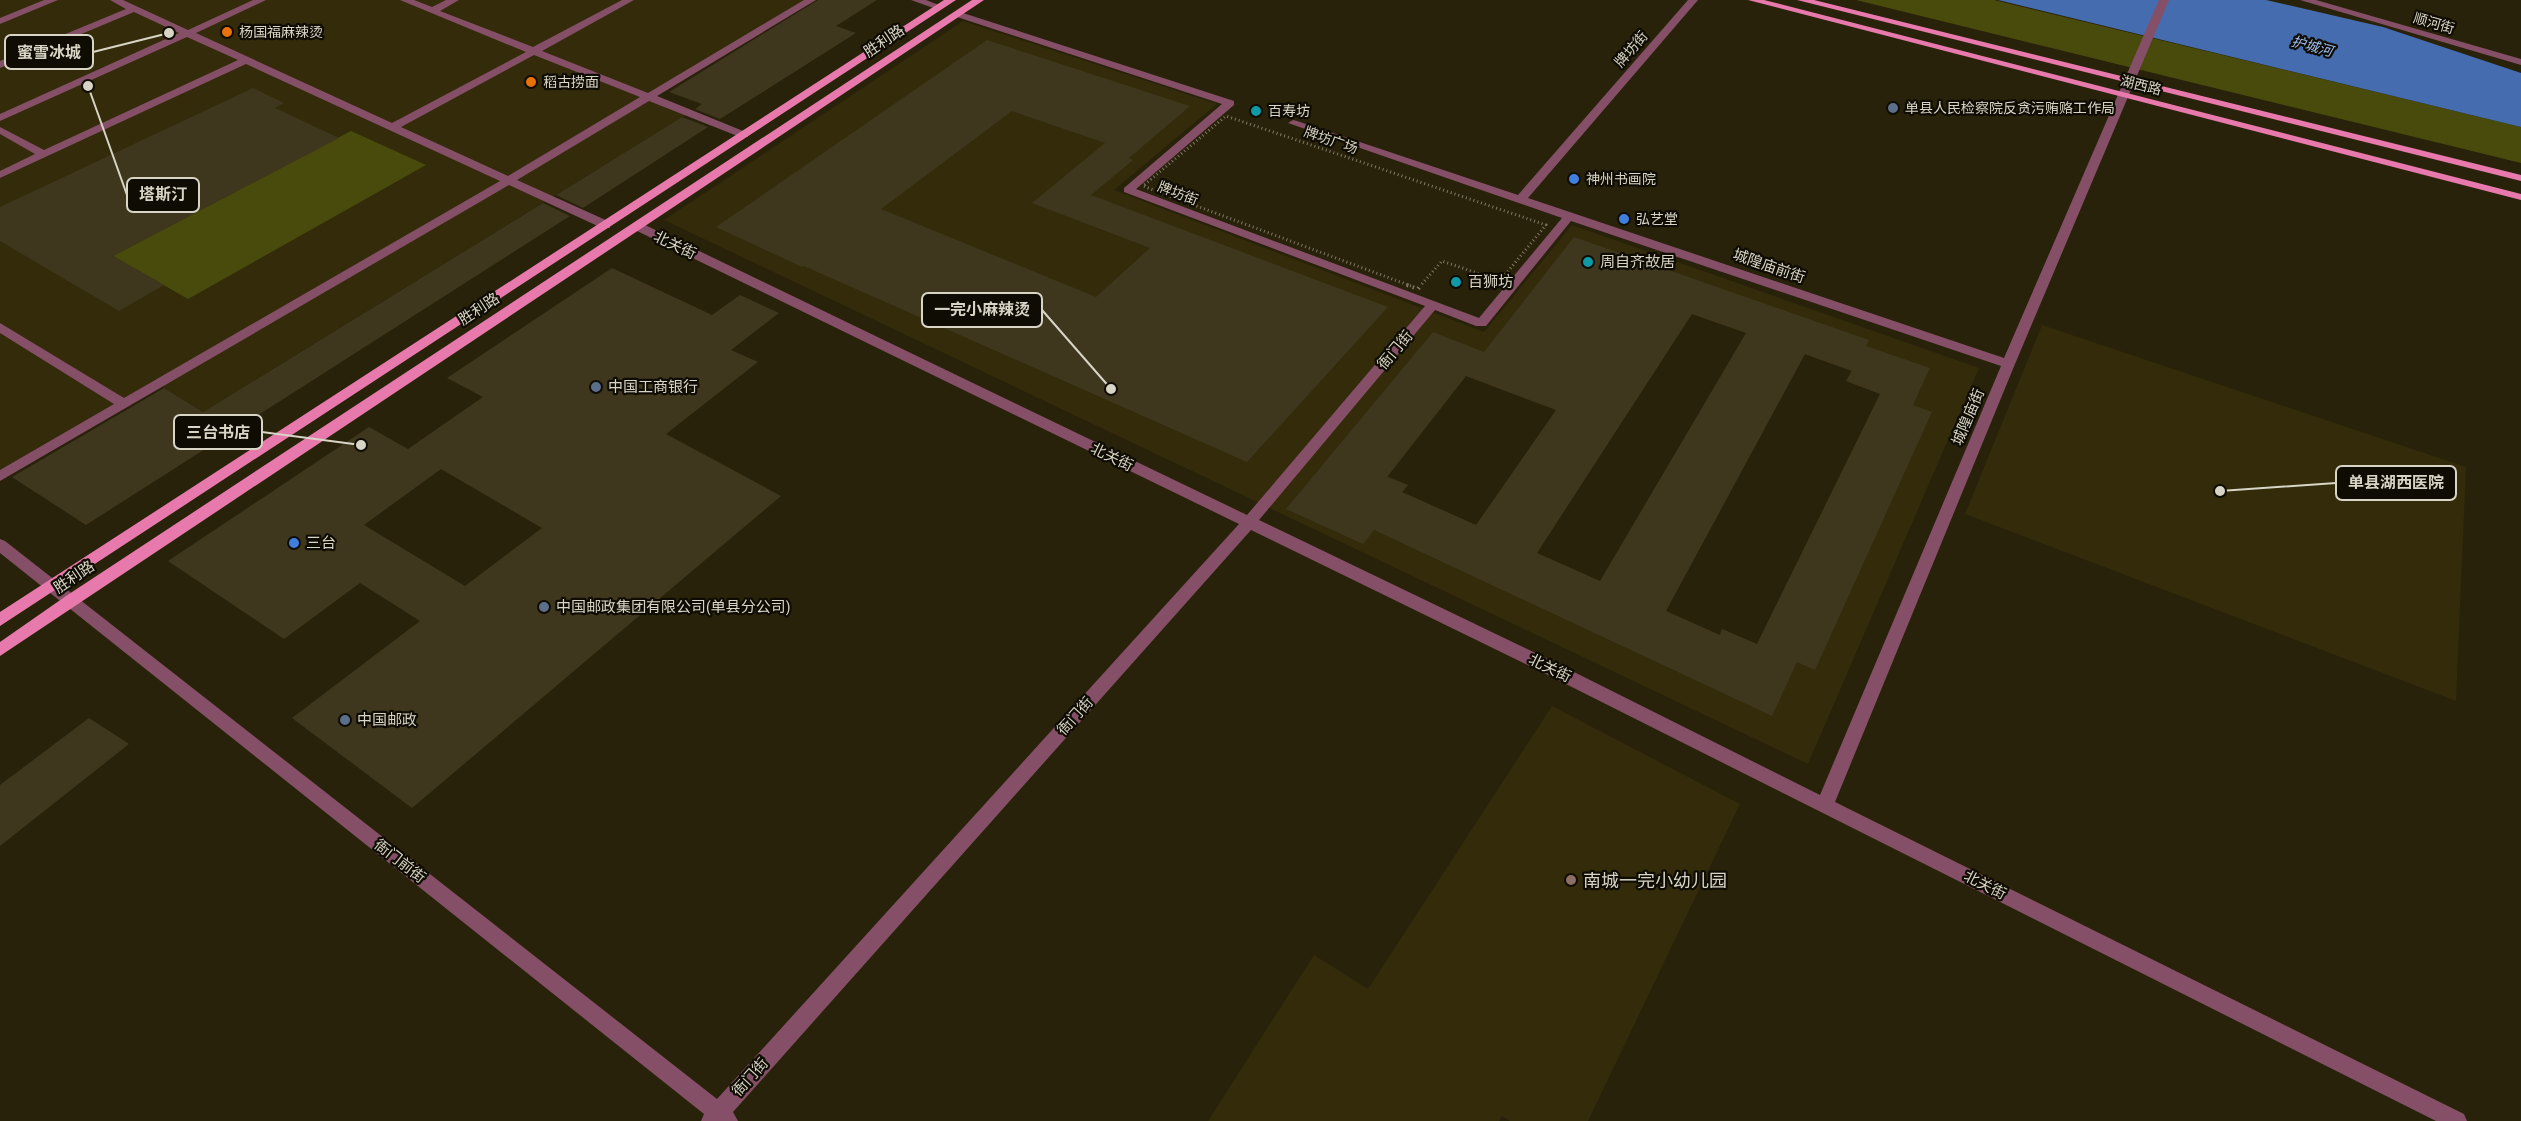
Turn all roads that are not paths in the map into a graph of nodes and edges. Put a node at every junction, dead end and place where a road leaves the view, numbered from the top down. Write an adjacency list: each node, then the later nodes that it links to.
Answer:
1 (53, 0): 20 (street)
2 (115, 0): 17 (street)
3 (261, 0): 21 (street)
4 (405, 0): 18 (street)
5 (454, 0): 18 (street)
6 (629, 0): 22 (street)
7 (811, 0): 28 (street)
8 (916, 0): 16 (street)
9 (951, 0): 16 (main road, 胜利路)
10 (979, 0): 19 (main road, 胜利路)
11 (1693, 0): 39 (street, 牌坊街)
12 (1753, 0): 27 (main road, 湖西路)
13 (1802, 0): 26 (main road, 湖西路)
14 (2164, 0): 26 (street, 城隍庙街)
15 (2305, 0): 24 (street, 顺河街)
16 (939, 8): 33 (main road, 胜利路)
17 (134, 9): 21 (street); 25 (street)
18 (432, 11): 22 (street)
19 (957, 14): 42 (main road, 胜利路); 43 (street, 牌坊街)
20 (0, 21)
21 (187, 33): 23 (street); 29 (street)
22 (534, 51): 28 (street); 31 (street)
23 (246, 60): 31 (street); 34 (street)
24 (2521, 62)
25 (0, 66)
26 (2129, 80): 27 (street, 城隍庙街); 36 (main road, 湖西路)
27 (2124, 96): 38 (main road, 湖西路); 45 (street, 城隍庙街)
28 (649, 97): 33 (street); 37 (street)
29 (0, 117)
30 (1293, 123): 39 (street, 城隍庙前街)
31 (393, 127): 37 (street)
32 (0, 130): 34 (street)
33 (744, 135): 41 (main road, 胜利路)
34 (45, 154): 35 (street)
35 (0, 175)
36 (2521, 178)
37 (509, 180): 41 (street); 46 (street)
38 (2521, 197)
39 (1521, 199): 40 (street, 城隍庙前街)
40 (1569, 216): 43 (street, 牌坊街); 45 (street, 城隍庙前街)
41 (606, 225): 50 (main road, 胜利路)
42 (637, 226): 48 (street, 北关街); 51 (main road, 胜利路)
43 (1433, 305): 48 (street, 衙门街)
44 (0, 327): 46 (street)
45 (2008, 364): 54 (street, 城隍庙街)
46 (124, 404): 47 (street)
47 (0, 476)
48 (1248, 523): 54 (street, 北关街); 55 (street, 衙门街)
49 (0, 545): 50 (street, 衙门前街)
50 (52, 585): 51 (street, 衙门前街); 52 (main road, 胜利路)
51 (71, 600): 53 (main road, 胜利路); 55 (street, 衙门前街)
52 (0, 620)
53 (0, 650)
54 (1825, 804): 56 (street, 北关街)
55 (719, 1118)
56 (2457, 1121)

